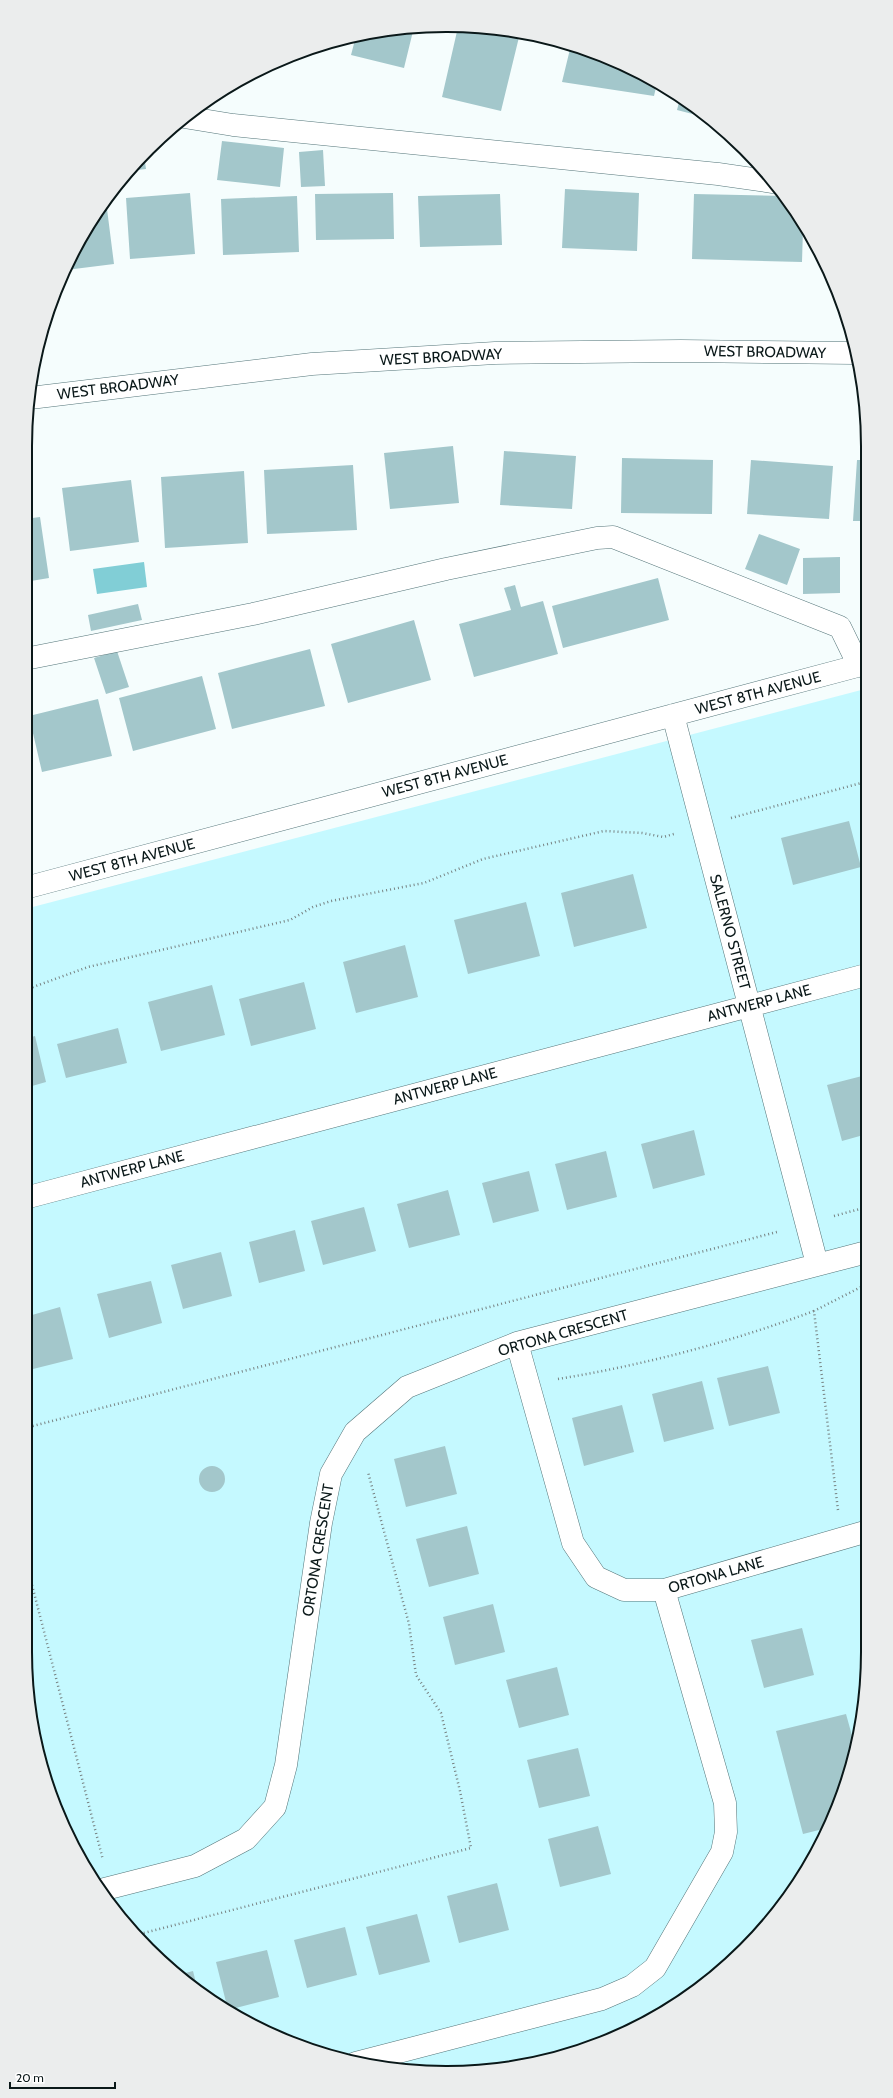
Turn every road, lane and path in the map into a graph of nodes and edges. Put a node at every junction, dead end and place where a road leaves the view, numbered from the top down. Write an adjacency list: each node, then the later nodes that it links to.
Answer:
1 (193, 118): 2 (street)
2 (764, 181)
3 (850, 353): 4 (street, WEST BROADWAY)
4 (35, 397)
5 (32, 657): 6 (street)
6 (861, 663)
7 (861, 665): 8 (street, WEST 8TH AVENUE)
8 (673, 716): 10 (street, SALERNO STREET); 11 (street, WEST 8TH AVENUE)
9 (861, 783): 10 (path)
10 (702, 826): 13 (path); 14 (street, SALERNO STREET)
11 (32, 886)
12 (861, 977): 14 (street, ANTWERP LANE)
13 (32, 987)
14 (749, 1006): 15 (street, ANTWERP LANE); 17 (street, SALERNO STREET)
15 (32, 1196)
16 (861, 1209): 17 (path)
17 (806, 1224): 19 (street, SALERNO STREET); 24 (path)
18 (861, 1253): 19 (street, ORTONA CRESCENT)
19 (817, 1264): 22 (street, ORTONA CRESCENT)
20 (861, 1287): 21 (path)
21 (814, 1311): 23 (path); 27 (path)
22 (517, 1343): 23 (street, ORTONA LANE); 31 (street, ORTONA CRESCENT)
23 (528, 1381): 29 (street, ORTONA LANE)
24 (32, 1426)
25 (367, 1472): 32 (path)
26 (861, 1533): 27 (street, ORTONA LANE)
27 (841, 1539): 29 (street, ORTONA LANE)
28 (32, 1587): 30 (path)
29 (664, 1590): 33 (street)
30 (105, 1887)
31 (106, 1889)
32 (143, 1934)
33 (372, 2059)

